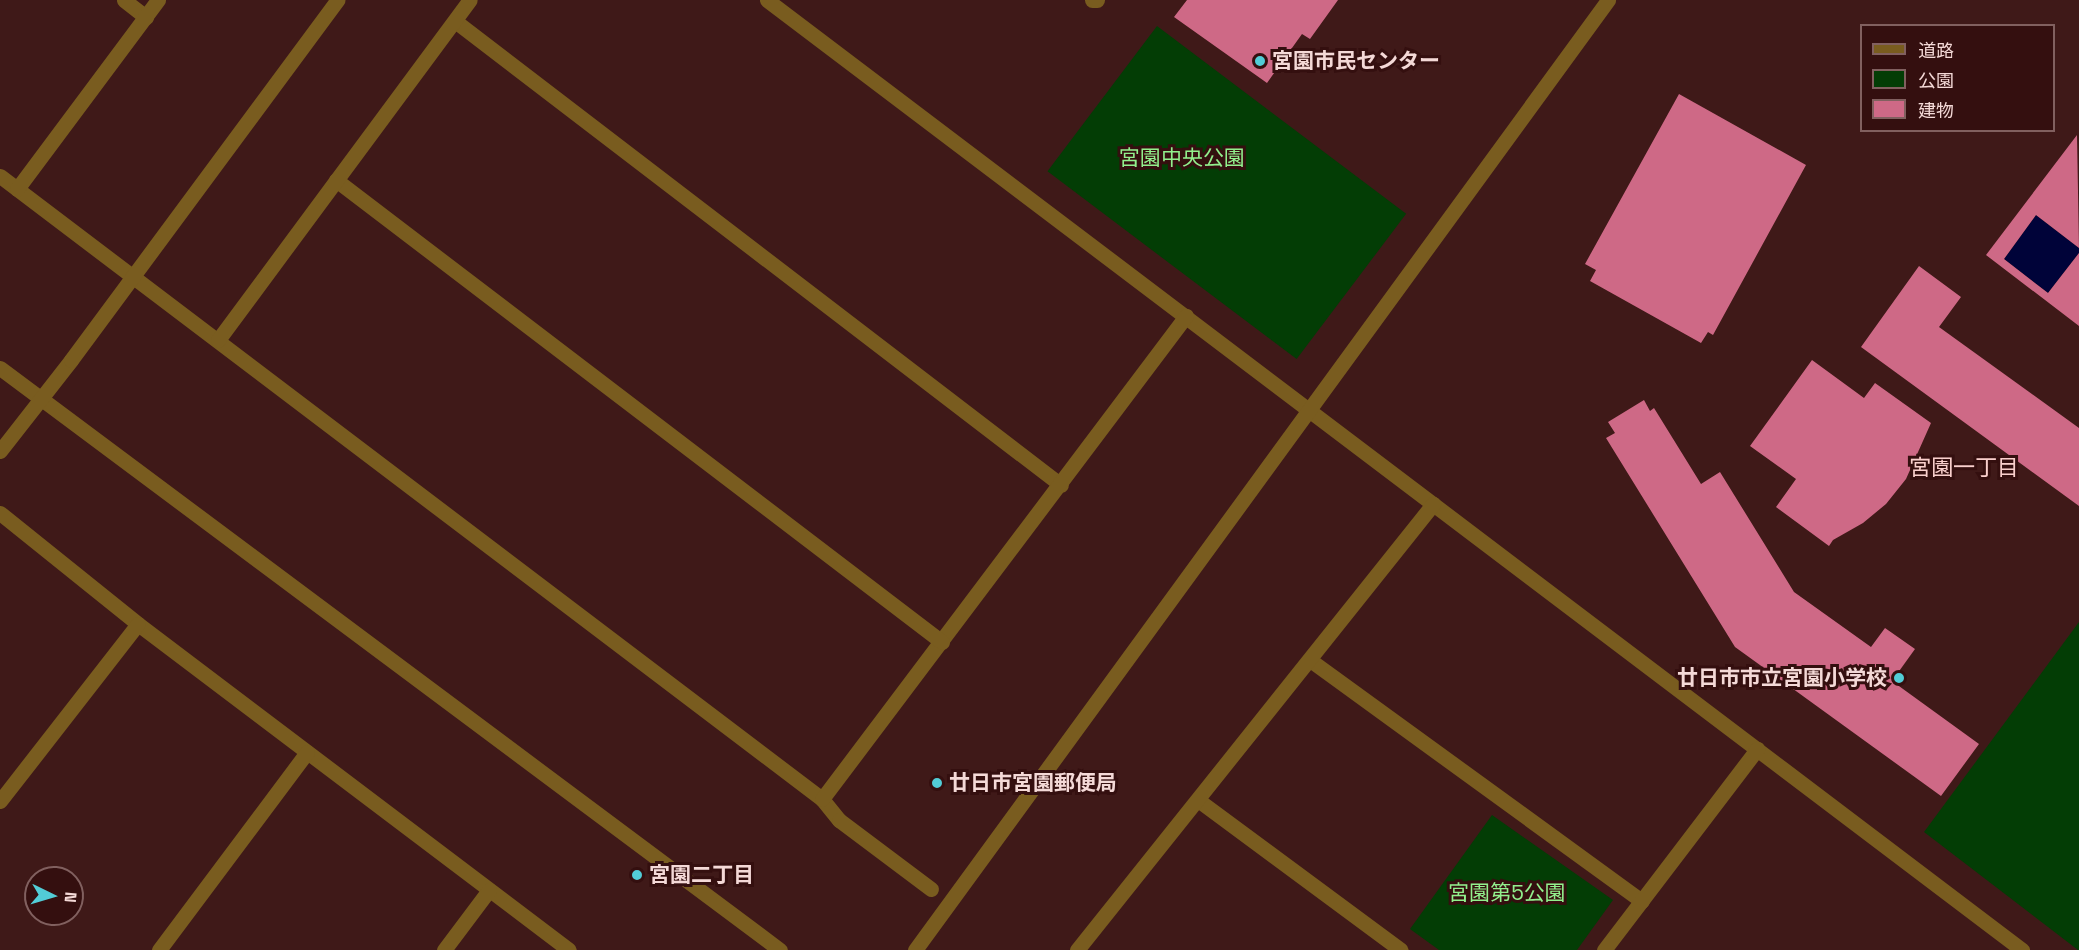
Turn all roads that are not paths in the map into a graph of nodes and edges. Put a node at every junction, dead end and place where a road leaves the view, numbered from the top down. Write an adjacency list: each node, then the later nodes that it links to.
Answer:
1 (124, 0): 9 (street)
2 (158, 0): 9 (street)
3 (337, 0): 14 (street)
4 (470, 0): 10 (street)
5 (767, 0): 15 (street)
6 (1092, 0): 7 (street)
7 (1097, 0)
8 (1608, 0): 19 (street)
9 (146, 17): 13 (street)
10 (455, 21): 12 (street); 21 (street)
11 (0, 176): 13 (street)
12 (336, 180): 16 (street); 25 (street)
13 (17, 189): 14 (street)
14 (133, 276): 16 (street); 18 (street)
15 (1186, 316): 19 (street); 21 (street)
16 (218, 340): 29 (street)
17 (0, 368): 18 (street)
18 (42, 399): 20 (street); 38 (street)
19 (1309, 410): 22 (street); 39 (street)
20 (0, 451)
21 (1061, 485): 25 (street)
22 (1433, 504): 26 (street); 27 (street)
23 (0, 513): 24 (street)
24 (138, 624): 28 (street); 31 (street)
25 (942, 642): 29 (street)
26 (1310, 660): 30 (street); 34 (street)
27 (1757, 749): 34 (street); 43 (street)
28 (307, 752): 33 (street); 35 (street)
29 (822, 799): 32 (street)
30 (1198, 800): 40 (street); 41 (street)
31 (0, 801)
32 (931, 889)
33 (489, 890): 36 (street); 37 (street)
34 (1642, 901): 42 (street)
35 (159, 950)
36 (444, 950)
37 (568, 950)
38 (780, 950)
39 (915, 950)
40 (1077, 950)
41 (1401, 950)
42 (1604, 950)
43 (2022, 950)

